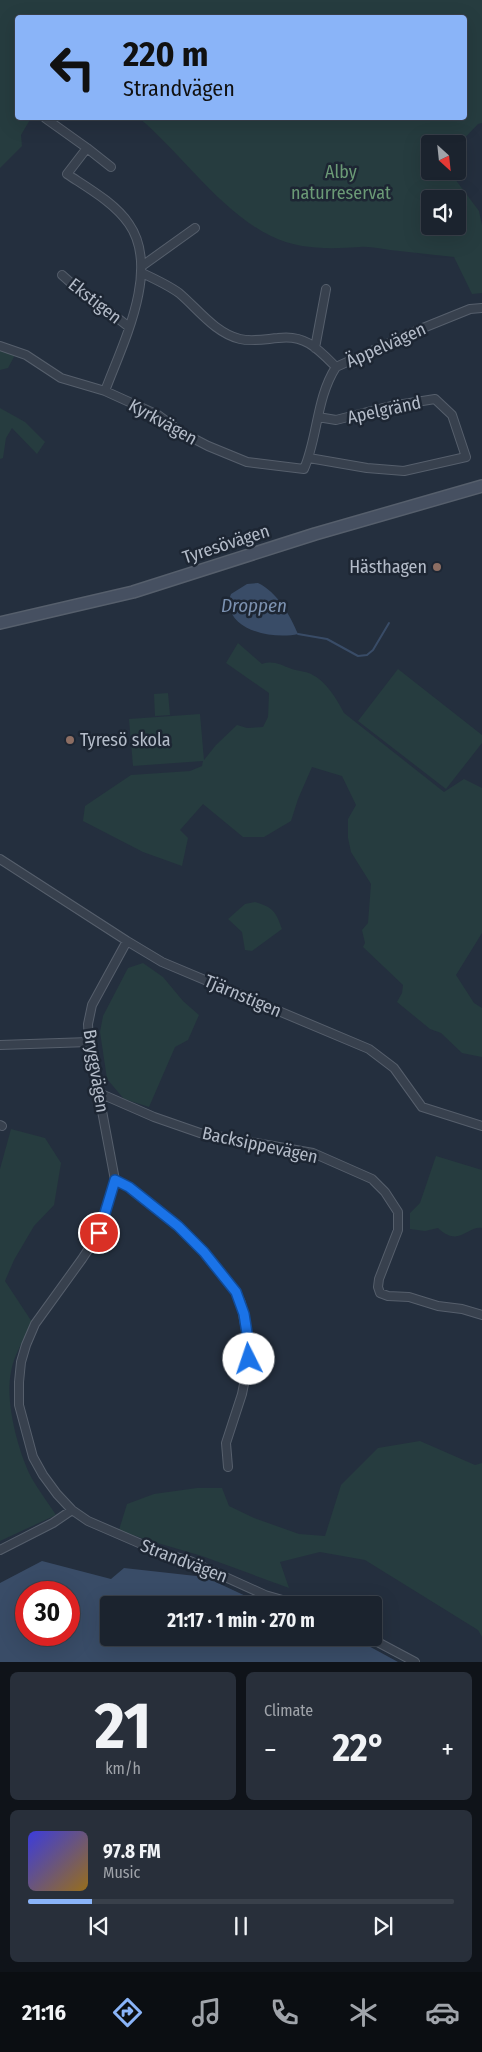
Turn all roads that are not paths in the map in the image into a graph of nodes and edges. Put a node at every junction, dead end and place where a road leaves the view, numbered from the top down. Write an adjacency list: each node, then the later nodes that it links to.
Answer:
1 (48, 120): 2 (street)
2 (87, 148): 3 (street); 5 (street, Ekstigen)
3 (111, 167)
4 (195, 228): 5 (street)
5 (142, 270): 9 (street, Ekstigen); 11 (street)
6 (62, 275): 9 (street, Ekstigen)
7 (326, 289): 11 (street)
8 (482, 308): 12 (street, Äppelvägen)
9 (128, 327): 13 (street, Ekstigen)
10 (0, 346): 13 (street, Kyrkvägen)
11 (315, 348): 12 (street)
12 (336, 367): 14 (street, Äppelvägen)
13 (105, 391): 16 (street, Kyrkvägen)
14 (318, 417): 15 (street, Äppelvägen); 15 (street, Apelgränd)
15 (310, 458): 16 (street, Äppelvägen)
16 (304, 469)
17 (482, 487): 18 (main road, Tyresövägen)
18 (0, 623)
19 (0, 859): 20 (street, Tjärnstigen)
20 (127, 941): 21 (street, Bryggvägen); 24 (street, Tjärnstigen)
21 (89, 1042): 22 (street); 23 (street, Bryggvägen)
22 (0, 1045)
23 (100, 1093): 25 (street, Bryggvägen); 26 (street, Backsippevägen)
24 (482, 1126)
25 (115, 1180): 27 (street); 28 (street, Strandvägen)
26 (482, 1315)
27 (228, 1467)
28 (72, 1510): 29 (street); 30 (street, Strandvägen)
29 (0, 1550)
30 (268, 1596)
31 (382, 1644): 32 (street)
32 (415, 1662)

